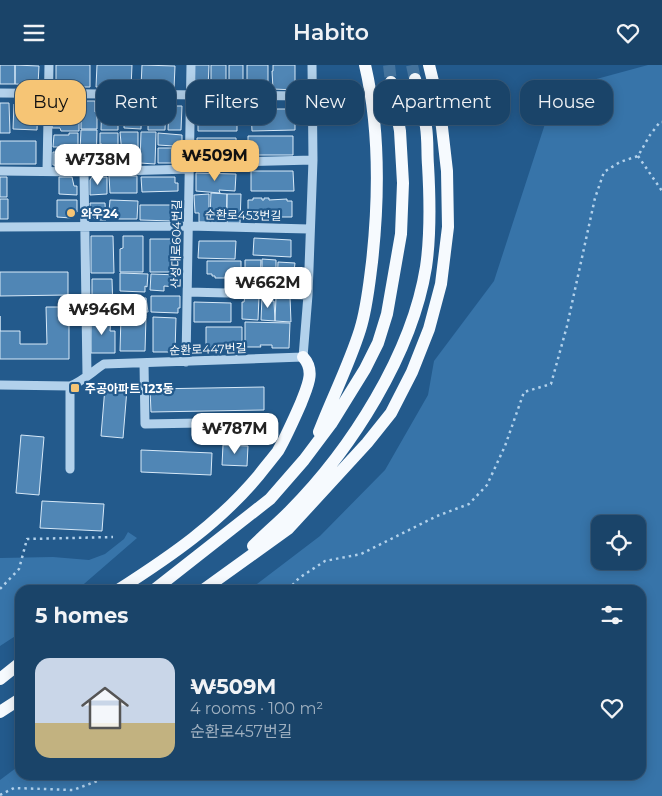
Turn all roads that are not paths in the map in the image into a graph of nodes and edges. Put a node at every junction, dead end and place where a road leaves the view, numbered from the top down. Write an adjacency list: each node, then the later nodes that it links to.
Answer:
1 (49, 65): 7 (street)
2 (191, 65): 8 (street, 산성대로604번길)
3 (312, 65): 9 (street)
4 (365, 65): 36 (main road)
5 (429, 65): 38 (main road)
6 (415, 79): 38 (main road)
7 (49, 80)
8 (190, 80)
9 (312, 80)
10 (0, 93): 11 (street)
11 (15, 93)
12 (86, 94): 13 (street)
13 (186, 95)
14 (48, 125): 21 (street)
15 (190, 125): 19 (street, 산성대로604번길)
16 (311, 125): 18 (street)
17 (399, 125): 36 (main road)
18 (312, 161): 19 (street); 26 (street)
19 (190, 166): 22 (street); 23 (street, 산성대로604번길)
20 (0, 171): 21 (street)
21 (46, 171): 22 (street)
22 (84, 172): 25 (street)
23 (188, 226): 25 (street, 순환로453번길); 26 (street, 순환로453번길); 27 (street, 산성대로604번길)
24 (0, 227): 25 (street, 순환로453번길)
25 (86, 227): 32 (street)
26 (309, 229): 28 (street)
27 (188, 292): 28 (street); 31 (street, 산성대로604번길)
28 (308, 295): 29 (street)
29 (303, 357): 31 (street, 순환로447번길); 39 (main road)
30 (144, 363): 31 (street, 순환로447번길); 32 (street, 순환로447번길); 35 (street)
31 (186, 363)
32 (87, 375): 34 (street, 순환로447번길)
33 (0, 385): 34 (street)
34 (70, 386): 37 (street)
35 (257, 422)
36 (313, 448): 40 (main road)
37 (70, 469)
38 (220, 577): 41 (main road)
39 (126, 585)
40 (160, 585)
41 (210, 585)
42 (15, 667): 44 (main road)
43 (15, 676): 45 (main road)
44 (0, 679)
45 (0, 684)
46 (15, 702): 47 (main road)
47 (0, 712)

